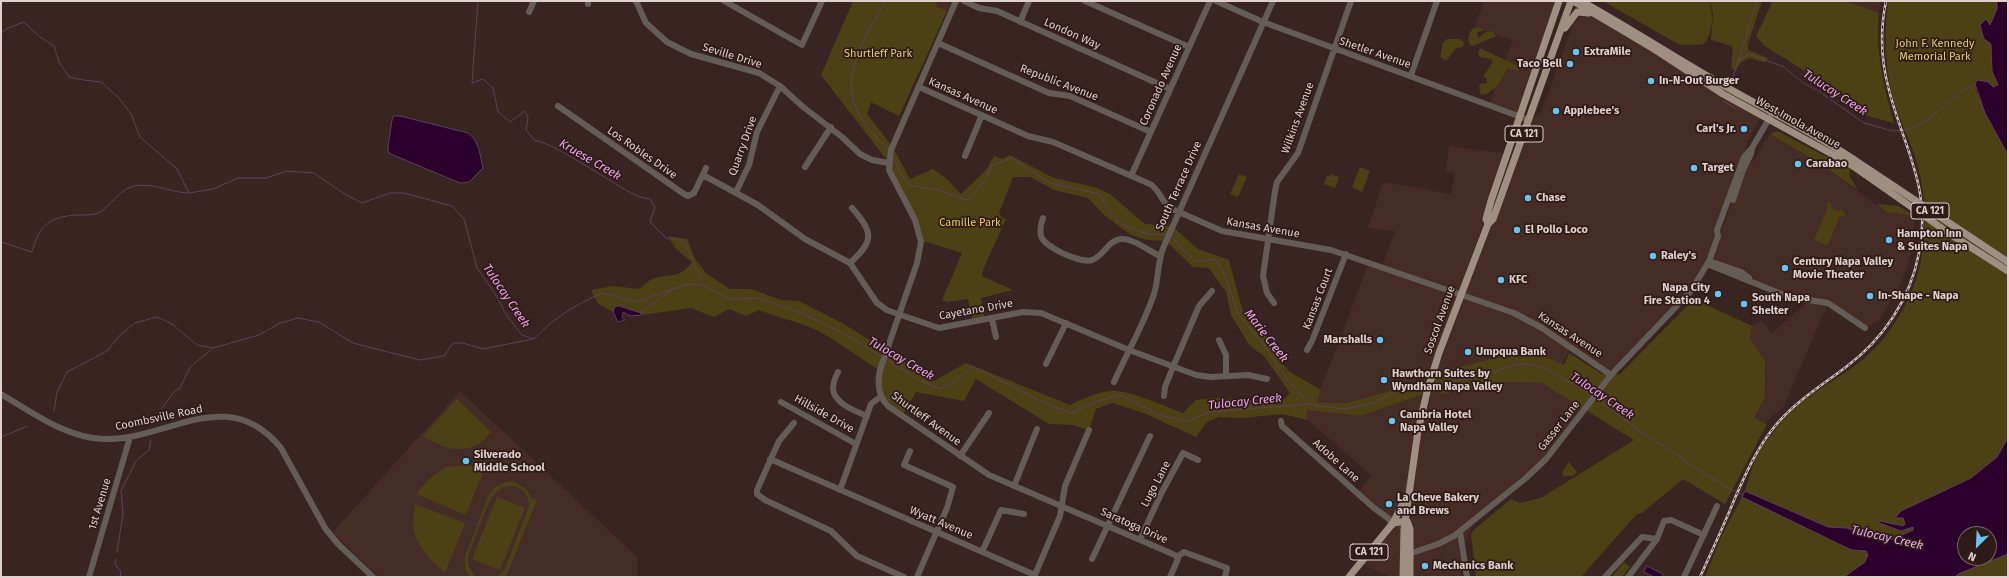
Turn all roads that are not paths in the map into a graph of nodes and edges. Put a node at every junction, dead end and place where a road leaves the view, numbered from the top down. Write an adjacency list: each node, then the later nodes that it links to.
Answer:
1 (534, 1): 18 (street)
2 (636, 1): 29 (street, Seville Drive)
3 (724, 1): 4 (street)
4 (822, 1)
5 (956, 1): 24 (street)
6 (964, 1): 21 (street, London Way)
7 (1029, 1): 21 (street)
8 (1085, 1): 25 (street)
9 (1210, 1): 25 (street, Coronado Avenue)
10 (1216, 1): 22 (street, Shetler Avenue)
11 (1273, 1): 22 (street, South Terrace Drive)
12 (1350, 1): 26 (street, Wilkins Avenue)
13 (1437, 1): 28 (street)
14 (1559, 1): 35 (main road, Soscol Avenue / CA 121)
15 (1572, 1): 19 (main road, West Imola Avenue); 23 (main road, Soscol Avenue)
16 (1582, 1): 20 (main road, West Imola Avenue / CA 121)
17 (1589, 1): 20 (main road)
18 (529, 12)
19 (1598, 17): 23 (main road, CA 121); 27 (main road, West Imola Avenue / CA 121)
20 (1616, 20): 27 (main road, West Imola Avenue / CA 121)
21 (1020, 22): 31 (street, London Way)
22 (1263, 22): 26 (street, Shetler Avenue); 49 (street, South Terrace Drive)
23 (1560, 32): 37 (main road, Soscol Avenue / CA 121)
24 (938, 44): 30 (street); 39 (street, Republic Avenue)
25 (1189, 47): 31 (street, Coronado Avenue)
26 (1334, 49): 28 (street, Shetler Avenue); 52 (street, Wilkins Avenue)
27 (1679, 62): 33 (main road, West Imola Avenue / CA 121); 36 (main road, West Imola Avenue / CA 121)
28 (1411, 75): 35 (street, Shetler Avenue)
29 (780, 86): 38 (street, Seville Drive); 47 (street, Quarry Drive)
30 (918, 87): 34 (street, Kansas Avenue); 42 (street)
31 (1170, 89): 39 (street, Coronado Avenue)
32 (558, 106): 45 (street, Los Robles Drive)
33 (1773, 112): 36 (street, Gasser Lane); 41 (main road, West Imola Avenue / CA 121)
34 (982, 115): 40 (street); 46 (street, Kansas Avenue)
35 (1521, 116): 37 (street, Shetler Avenue); 51 (main road, Soscol Avenue / CA 121)
36 (1768, 119): 41 (main road, West Imola Avenue / CA 121); 55 (street, Gasser Lane)
37 (1529, 120): 51 (main road, Soscol Avenue / CA 121)
38 (831, 127): 42 (street, Seville Drive); 43 (street)
39 (1151, 132): 46 (street, Coronado Avenue)
40 (965, 156)
41 (1851, 162): 56 (main road, West Imola Avenue / CA 121, bridge); 58 (main road, West Imola Avenue / CA 121, bridge)
42 (889, 163): 62 (street, Shurtleff Avenue)
43 (805, 167)
44 (706, 168): 45 (street, Los Robles Drive)
45 (703, 175): 47 (street, Cayetano Drive)
46 (1131, 176): 49 (street, Kansas Avenue)
47 (736, 192): 57 (street, Cayetano Drive)
48 (852, 208): 57 (street)
49 (1179, 212): 52 (street, Kansas Avenue); 54 (street, South Terrace Drive)
50 (1043, 218): 54 (street)
51 (1488, 224): 60 (main road, Soscol Avenue / CA 121)
52 (1269, 240): 53 (street, Kansas Avenue); 61 (street, Wilkins Avenue)
53 (1346, 254): 60 (street, Kansas Avenue); 69 (street, Kansas Court)
54 (1160, 256): 68 (street, South Terrace Drive)
55 (1708, 262): 65 (street); 74 (street, Gasser Lane)
56 (2008, 262)
57 (850, 263): 62 (street, Cayetano Drive)
58 (2008, 271)
59 (1212, 291): 71 (street)
60 (1461, 294): 74 (street, Kansas Avenue); 96 (main road, Soscol Avenue / CA 121)
61 (1274, 303)
62 (900, 315): 63 (street, Cayetano Drive); 79 (street, Shurtleff Avenue)
63 (992, 319): 64 (street, Cayetano Drive); 66 (street)
64 (1066, 323): 68 (street, Cayetano Drive); 70 (street)
65 (1865, 328)
66 (996, 337)
67 (1219, 340): 73 (street)
68 (1129, 350): 71 (street, Cayetano Drive); 76 (street, South Terrace Drive)
69 (1307, 350)
70 (1046, 364)
71 (1173, 367): 73 (street, Cayetano Drive); 78 (street)
72 (838, 372): 82 (street)
73 (1226, 375): 75 (street, Cayetano Drive)
74 (1611, 375): 103 (street, Gasser Lane)
75 (1268, 379)
76 (1114, 382)
77 (1, 394): 88 (street, Coombsville Road)
78 (1164, 396)
79 (880, 397): 82 (street); 91 (street, Shurtleff Avenue)
80 (781, 402): 89 (street, Hillside Drive)
81 (989, 413): 91 (street)
82 (866, 416): 89 (street)
83 (1281, 421): 102 (street, Adobe Lane)
84 (794, 423): 92 (street)
85 (1037, 429): 94 (street)
86 (1089, 430): 97 (street)
87 (1150, 436): 101 (street)
88 (130, 437): 113 (street, 1st Avenue); 114 (street, Coombsville Road)
89 (856, 444): 95 (street)
90 (910, 451): 104 (street)
91 (960, 456): 94 (street, Shurtleff Avenue)
92 (770, 459): 95 (street, Wyatt Avenue); 115 (street)
93 (1198, 460): 107 (street, Lugo Lane)
94 (1014, 486): 97 (street, Shurtleff Avenue)
95 (840, 490): 104 (street, Wyatt Avenue)
96 (1409, 499): 100 (main road, Soscol Avenue / CA 121); 102 (main road)
97 (1062, 506): 101 (street, Saratoga Drive); 112 (street)
98 (1717, 506): 105 (street)
99 (1024, 514): 108 (street)
100 (1407, 521): 102 (main road); 109 (main road, Soscol Avenue); 120 (main road, Soscol Avenue)
101 (1109, 526): 107 (street, Saratoga Drive); 111 (street)
102 (1391, 526): 119 (main road, CA 121)
103 (1460, 532): 109 (street, Gasser Lane); 122 (street)
104 (937, 533): 108 (street, Wyatt Avenue); 116 (street)
105 (1704, 535): 106 (street); 125 (street)
106 (1657, 538): 123 (street); 124 (street)
107 (1140, 539): 110 (street, Saratoga Drive)
108 (982, 552): 112 (street, Wyatt Avenue)
109 (1409, 554): 121 (main road, Soscol Avenue)
110 (1177, 557): 117 (street, Saratoga Drive); 118 (street)
111 (1092, 559)
112 (1034, 576)
113 (89, 577)
114 (373, 577)
115 (904, 577)
116 (917, 577)
117 (1170, 577)
118 (1225, 577)
119 (1349, 577)
120 (1403, 577)
121 (1410, 577)
122 (1467, 577)
123 (1605, 577)
124 (1628, 577)
125 (1684, 577)

